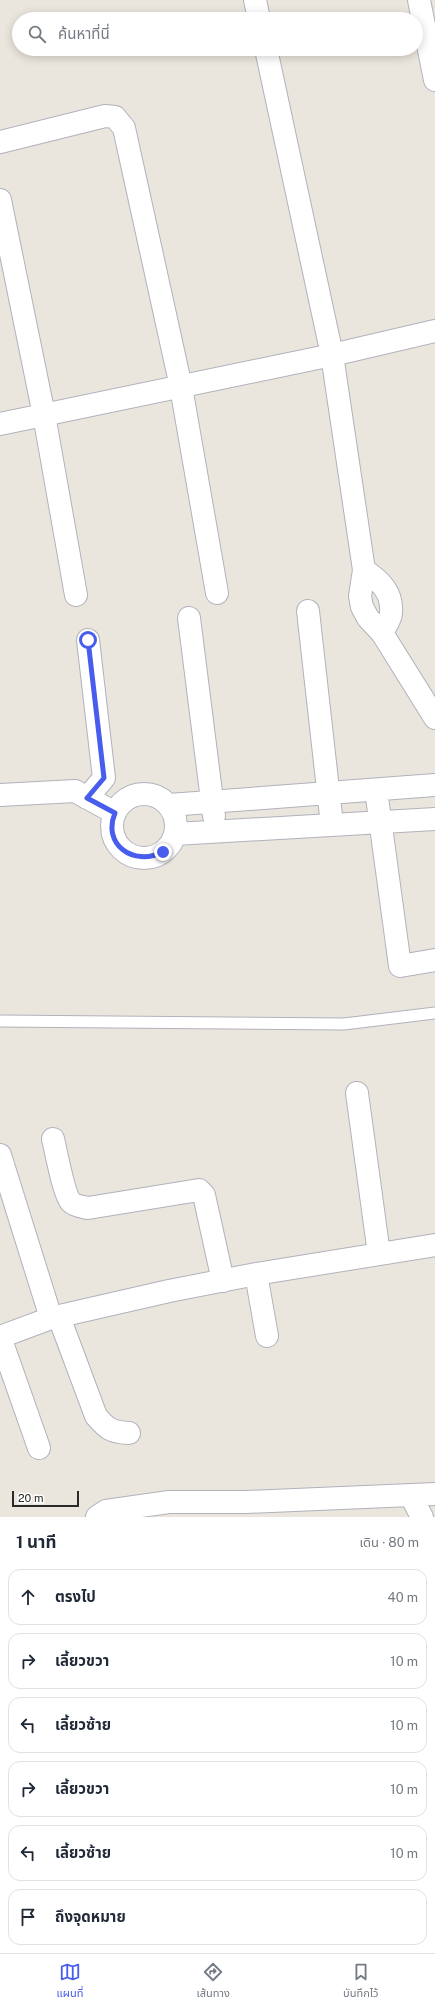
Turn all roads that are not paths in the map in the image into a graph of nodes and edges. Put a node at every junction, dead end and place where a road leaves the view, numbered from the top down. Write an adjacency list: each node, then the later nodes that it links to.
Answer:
1 (255, 0): 3 (street)
2 (419, 0): 4 (street)
3 (258, 12)
4 (421, 12)
5 (423, 20): 7 (street)
6 (268, 56): 11 (street)
7 (435, 80)
8 (0, 142): 12 (street)
9 (0, 200): 13 (street)
10 (435, 331): 11 (street)
11 (332, 355): 12 (street); 15 (street)
12 (180, 387): 13 (street); 16 (street)
13 (44, 415): 14 (street); 17 (street)
14 (0, 424)
15 (364, 570): 20 (street); 20 (street)
16 (217, 593)
17 (76, 595)
18 (308, 611): 25 (street)
19 (189, 618): 28 (street)
20 (382, 633): 22 (street)
21 (88, 640): 27 (street)
22 (435, 718)
23 (435, 785): 24 (street)
24 (376, 790): 25 (street); 32 (street)
25 (329, 793): 28 (street); 33 (street)
26 (0, 795): 27 (street)
27 (87, 798): 30 (street)
28 (212, 802): 29 (street); 34 (street)
29 (169, 805): 30 (street); 35 (street)
30 (115, 813): 35 (street)
31 (435, 819): 32 (street)
32 (381, 822): 33 (street); 36 (street)
33 (332, 825): 34 (street)
34 (216, 832): 35 (street)
35 (175, 834)
36 (435, 960)
37 (435, 1013): 38 (lane)
38 (0, 1021)
39 (357, 1093): 43 (street)
40 (52, 1139): 45 (street)
41 (0, 1156): 46 (street)
42 (435, 1245): 43 (street)
43 (379, 1254): 44 (street)
44 (256, 1274): 45 (street); 47 (street)
45 (223, 1281): 46 (street)
46 (55, 1318): 48 (street); 49 (street)
47 (267, 1336)
48 (0, 1337): 50 (street)
49 (129, 1433)
50 (39, 1448)
51 (435, 1494): 52 (street)
52 (411, 1496): 53 (street); 55 (street)
53 (250, 1509): 54 (street)
54 (97, 1517)
55 (422, 1517)

